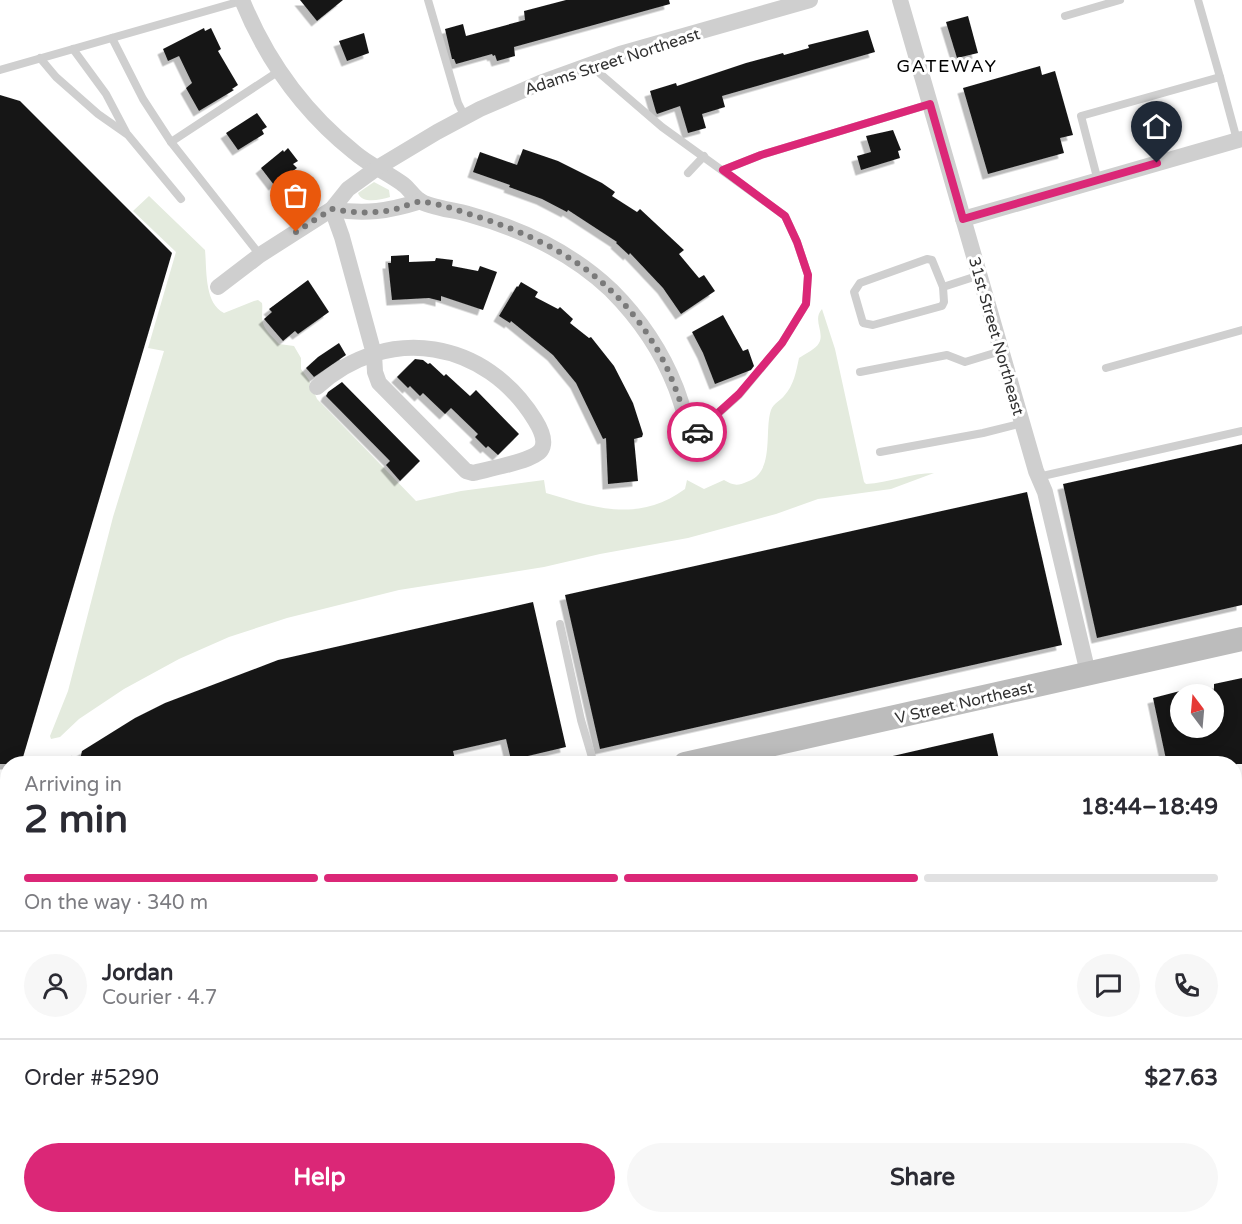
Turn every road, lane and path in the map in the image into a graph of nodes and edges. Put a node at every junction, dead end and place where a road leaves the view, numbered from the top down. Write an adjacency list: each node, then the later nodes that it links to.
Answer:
1 (244, 0): 8 (lane); 13 (street)
2 (428, 0): 16 (lane)
3 (810, 0): 11 (street, Adams Street Northeast)
4 (900, 0): 15 (street, 31st Street Northeast)
5 (1120, 0): 7 (lane)
6 (1198, 0): 14 (lane)
7 (1065, 16)
8 (112, 38): 9 (lane); 19 (lane)
9 (73, 49): 10 (lane); 17 (lane)
10 (40, 58): 12 (lane); 17 (lane)
11 (589, 65): 16 (street, Adams Street Northeast); 20 (lane)
12 (0, 70)
13 (279, 71): 19 (lane); 21 (street)
14 (1220, 78): 18 (lane); 24 (lane)
15 (930, 104): 22 (lane); 28 (street, 31st Street Northeast)
16 (465, 117): 21 (street, Adams Street Northeast)
17 (128, 135): 25 (lane)
18 (1240, 140): 24 (street)
19 (171, 142): 29 (lane)
20 (704, 156): 22 (lane); 23 (lane)
21 (377, 168): 26 (street); 27 (street, Adams Street Northeast)
22 (723, 170): 41 (lane)
23 (688, 173)
24 (1098, 181): 28 (street)
25 (182, 200)
26 (421, 201): 27 (street); 41 (street)
27 (332, 209): 29 (street, Adams Street Northeast); 35 (street)
28 (963, 219): 30 (street, 31st Street Northeast)
29 (260, 255): 32 (street, Adams Street Northeast)
30 (980, 275): 31 (lane); 34 (street, 31st Street Northeast)
31 (943, 287): 31 (lane)
32 (218, 288)
33 (1242, 330): 36 (lane)
34 (1001, 351): 37 (lane); 39 (street, 31st Street Northeast)
35 (374, 354): 35 (street); 38 (street)
36 (1106, 368)
37 (860, 372)
38 (316, 387)
39 (1023, 423): 42 (lane); 43 (street, 31st Street Northeast)
40 (1242, 431): 43 (lane)
41 (693, 436)
42 (880, 452)
43 (1038, 477): 46 (street, 31st Street Northeast)
44 (560, 624): 47 (lane)
45 (1242, 639): 46 (street, V Street Northeast)
46 (1088, 674): 48 (street, V Street Northeast)
47 (592, 756)
48 (721, 756)

